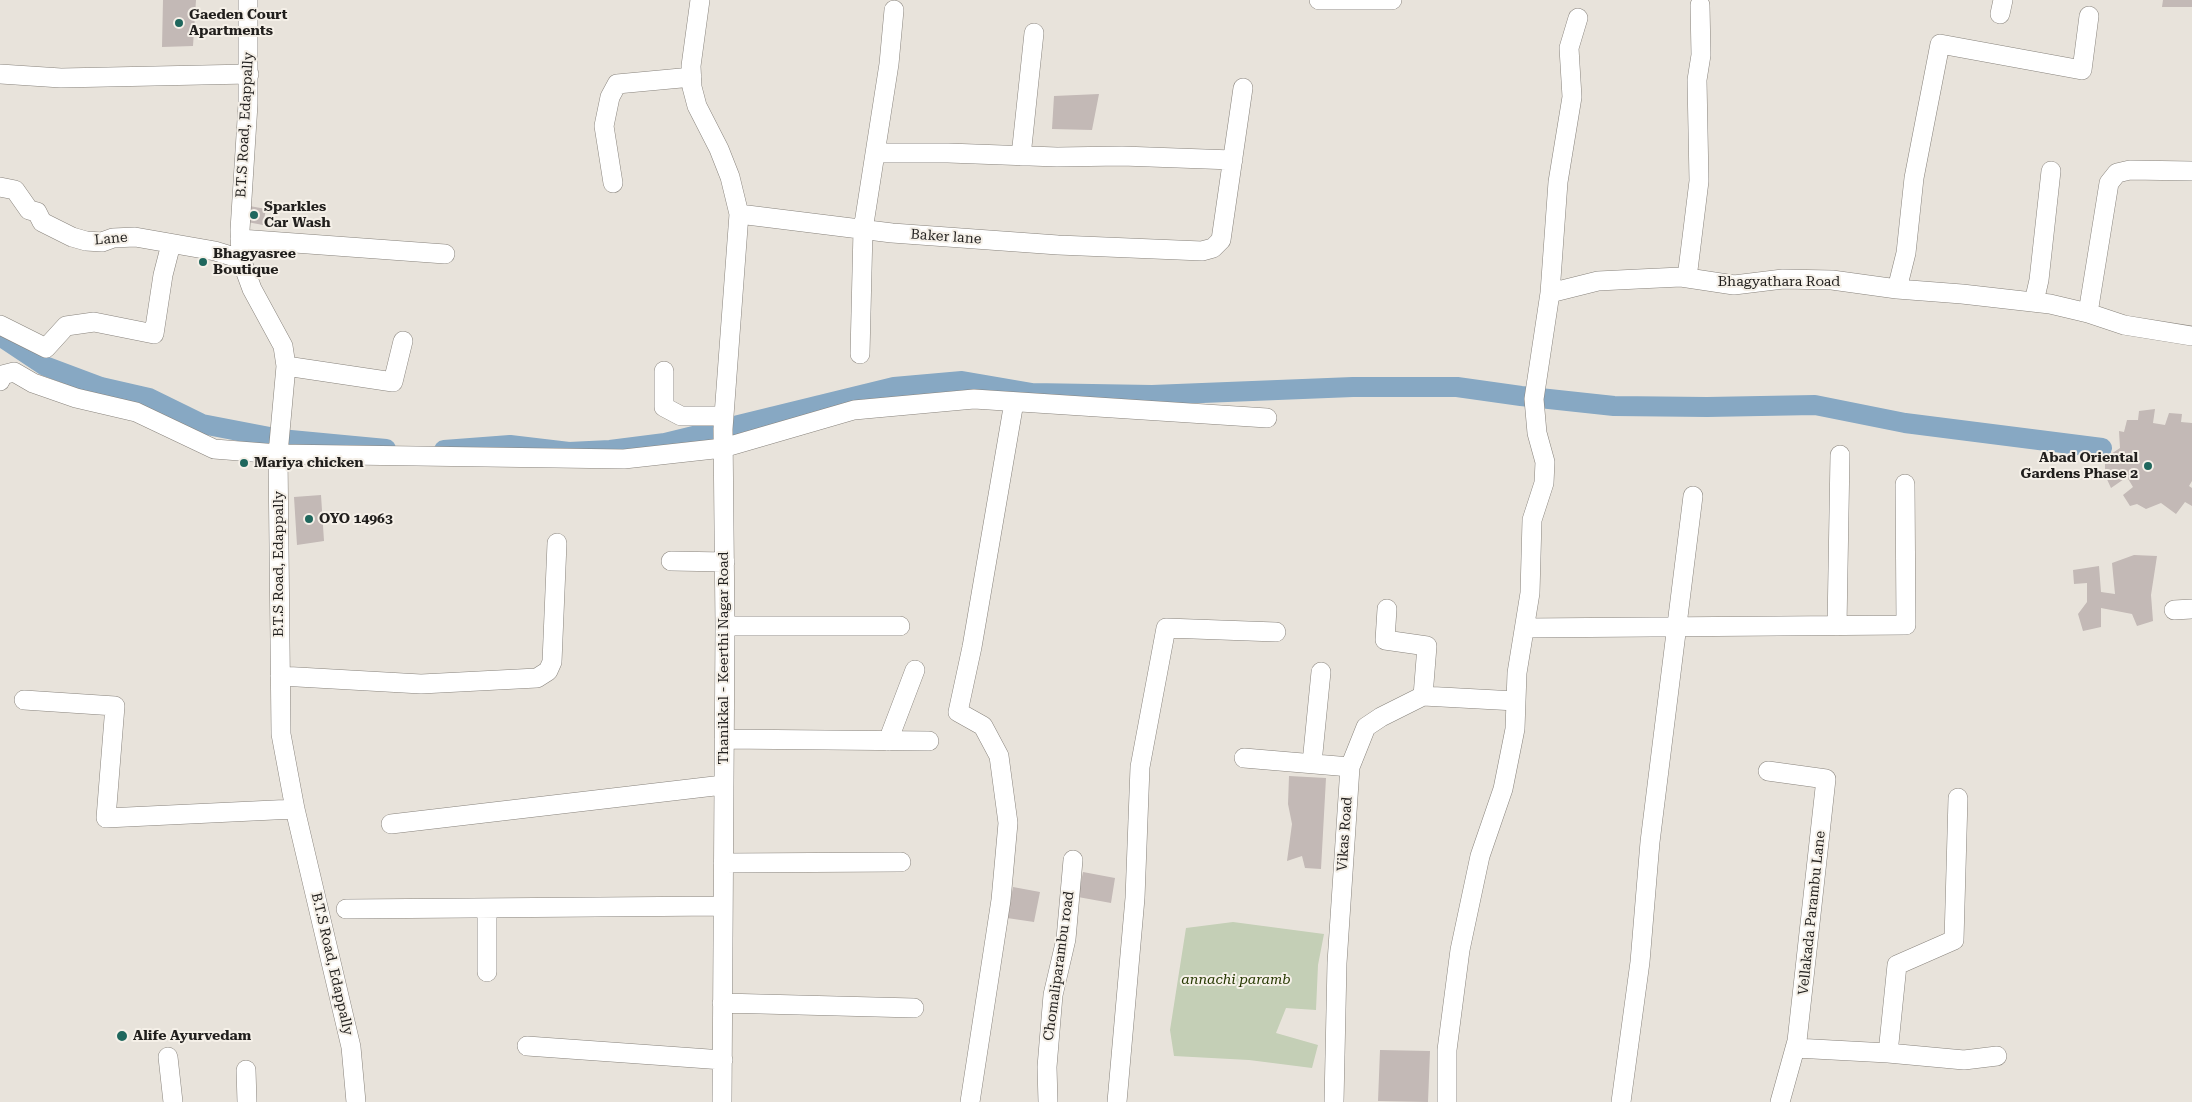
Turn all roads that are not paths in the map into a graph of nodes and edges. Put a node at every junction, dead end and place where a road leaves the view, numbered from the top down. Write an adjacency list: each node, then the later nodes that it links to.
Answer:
1 (248, 0): 11 (street, B.T.S Road, Edappally)
2 (700, 0): 12 (street)
3 (1325, 0): 4 (street)
4 (1392, 0)
5 (1700, 5): 27 (street)
6 (894, 10): 14 (street)
7 (2089, 16): 28 (street)
8 (1578, 18): 29 (street)
9 (1034, 33): 15 (street)
10 (0, 74): 11 (street)
11 (249, 74): 23 (street, B.T.S Road, Edappally)
12 (692, 77): 19 (street); 21 (street)
13 (1243, 88): 16 (street, Baker lane)
14 (875, 154): 15 (street); 22 (street)
15 (1022, 156): 16 (street)
16 (1232, 160): 22 (street, Baker lane)
17 (2051, 171): 30 (street)
18 (2192, 171): 31 (street)
19 (613, 183)
20 (0, 188): 24 (street, Lane)
21 (739, 214): 22 (street, Baker lane); 41 (street, Thanikkal - Keerthi Nagar Road)
22 (863, 230): 35 (street)
23 (240, 239): 25 (street); 26 (street, B.T.S Road, Edappally)
24 (171, 244): 26 (street, Lane); 32 (street)
25 (445, 254)
26 (241, 259): 36 (street, B.T.S Road, Edappally)
27 (1687, 278): 28 (street, Bhagyathara Road); 29 (street, Bhagyathara Road)
28 (1897, 289): 30 (street, Bhagyathara Road)
29 (1550, 293): 53 (street)
30 (2034, 302): 31 (street, Bhagyathara Road)
31 (2088, 312): 33 (street, Bhagyathara Road)
32 (0, 325)
33 (2192, 336)
34 (402, 341): 36 (street)
35 (860, 354)
36 (286, 366): 42 (street, B.T.S Road, Edappally)
37 (664, 372): 41 (street)
38 (0, 381): 42 (street)
39 (1014, 402): 40 (street); 41 (street); 93 (street)
40 (1266, 418)
41 (723, 431): 42 (street); 48 (street, Thanikkal - Keerthi Nagar Road)
42 (278, 454): 58 (street, B.T.S Road, Edappally)
43 (1840, 455): 52 (street)
44 (1905, 484): 52 (street)
45 (1693, 496): 54 (street)
46 (557, 543): 58 (street)
47 (671, 561): 48 (street)
48 (725, 562): 50 (street, Thanikkal - Keerthi Nagar Road)
49 (1387, 609): 59 (street)
50 (725, 626): 51 (street); 62 (street, Thanikkal - Keerthi Nagar Road)
51 (900, 626)
52 (1837, 626): 54 (street)
53 (1525, 628): 54 (street); 61 (street)
54 (1677, 628): 98 (street)
55 (1276, 632): 95 (street)
56 (915, 670): 63 (street)
57 (1321, 672): 66 (street)
58 (280, 676): 71 (street, B.T.S Road, Edappally)
59 (1423, 696): 61 (street, Vikas Road); 67 (street, Vikas Road)
60 (24, 700): 71 (street)
61 (1516, 701): 97 (street)
62 (724, 739): 63 (street); 69 (street, Thanikkal - Keerthi Nagar Road)
63 (888, 741): 64 (street)
64 (929, 742)
65 (1244, 758): 66 (street)
66 (1312, 763): 67 (street)
67 (1350, 768): 96 (street, Vikas Road)
68 (1768, 772): 83 (street, Vellakada Parambu Lane)
69 (723, 785): 72 (street); 75 (street, Thanikkal - Keerthi Nagar Road)
70 (1958, 798): 84 (street)
71 (295, 809): 91 (street, B.T.S Road, Edappally)
72 (391, 824)
73 (1073, 860): 94 (street, Chomaliparambu road)
74 (901, 862): 75 (street)
75 (723, 863): 76 (street, Thanikkal - Keerthi Nagar Road)
76 (723, 906): 77 (street); 80 (street, Thanikkal - Keerthi Nagar Road)
77 (487, 908): 78 (street); 79 (street)
78 (346, 909)
79 (487, 972)
80 (722, 1003): 81 (street); 87 (street, Thanikkal - Keerthi Nagar Road)
81 (914, 1008)
82 (527, 1046): 87 (street)
83 (1795, 1048): 84 (street); 99 (street, Vellakada Parambu Lane)
84 (1888, 1053): 86 (street)
85 (168, 1056): 89 (street)
86 (1997, 1056)
87 (722, 1060): 92 (street, Thanikkal - Keerthi Nagar Road)
88 (246, 1070): 90 (street)
89 (173, 1102)
90 (247, 1102)
91 (356, 1102)
92 (722, 1102)
93 (970, 1102)
94 (1048, 1102)
95 (1117, 1102)
96 (1334, 1102)
97 (1447, 1102)
98 (1620, 1102)
99 (1780, 1102)

